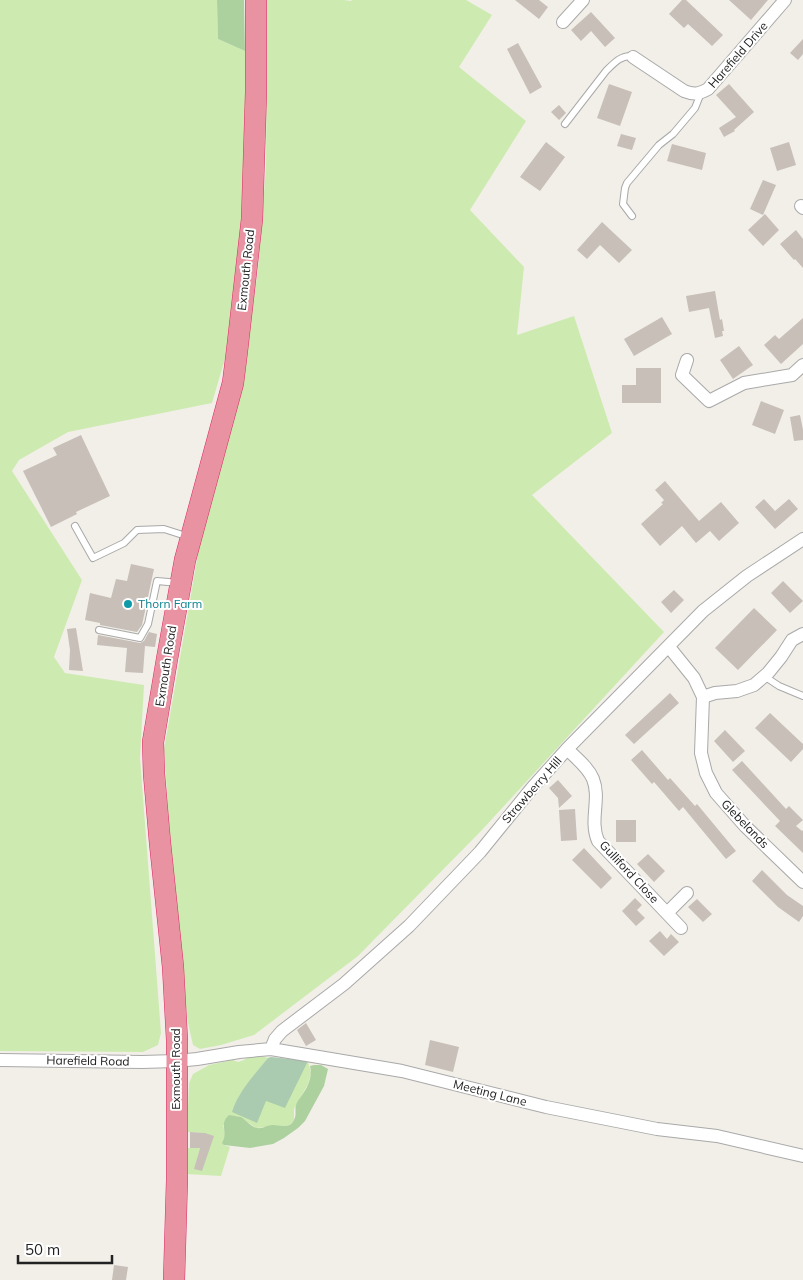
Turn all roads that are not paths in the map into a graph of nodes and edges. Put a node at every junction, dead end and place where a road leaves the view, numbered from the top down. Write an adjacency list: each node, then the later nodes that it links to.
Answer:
1 (256, 0): 12 (highway, Exmouth Road)
2 (583, 0): 4 (street)
3 (785, 0): 6 (street, Harefield Drive)
4 (563, 22)
5 (633, 57): 6 (street, Harefield Drive); 7 (lane)
6 (701, 93): 8 (lane)
7 (565, 124)
8 (632, 216)
9 (687, 360): 10 (street)
10 (803, 365)
11 (75, 526): 12 (lane)
12 (190, 537): 14 (highway, Exmouth Road)
13 (803, 539): 17 (street, Strawberry Hill)
14 (180, 583): 15 (lane); 28 (highway, Exmouth Road)
15 (99, 630)
16 (803, 634): 18 (street)
17 (669, 647): 20 (street, Glebelands); 21 (street, Strawberry Hill)
18 (764, 676): 19 (lane); 20 (street)
19 (803, 696)
20 (703, 697): 22 (street, Glebelands)
21 (567, 750): 24 (street, Gulliford Close); 26 (street, Strawberry Hill)
22 (803, 882)
23 (687, 893): 24 (street, Gulliford Close)
24 (667, 913): 25 (street, Gulliford Close)
25 (681, 928)
26 (270, 1049): 28 (street, Meeting Lane); 29 (street, Meeting Lane)
27 (0, 1060): 28 (street, Harefield Road)
28 (176, 1061): 30 (highway, Exmouth Road)
29 (803, 1156)
30 (174, 1280)

